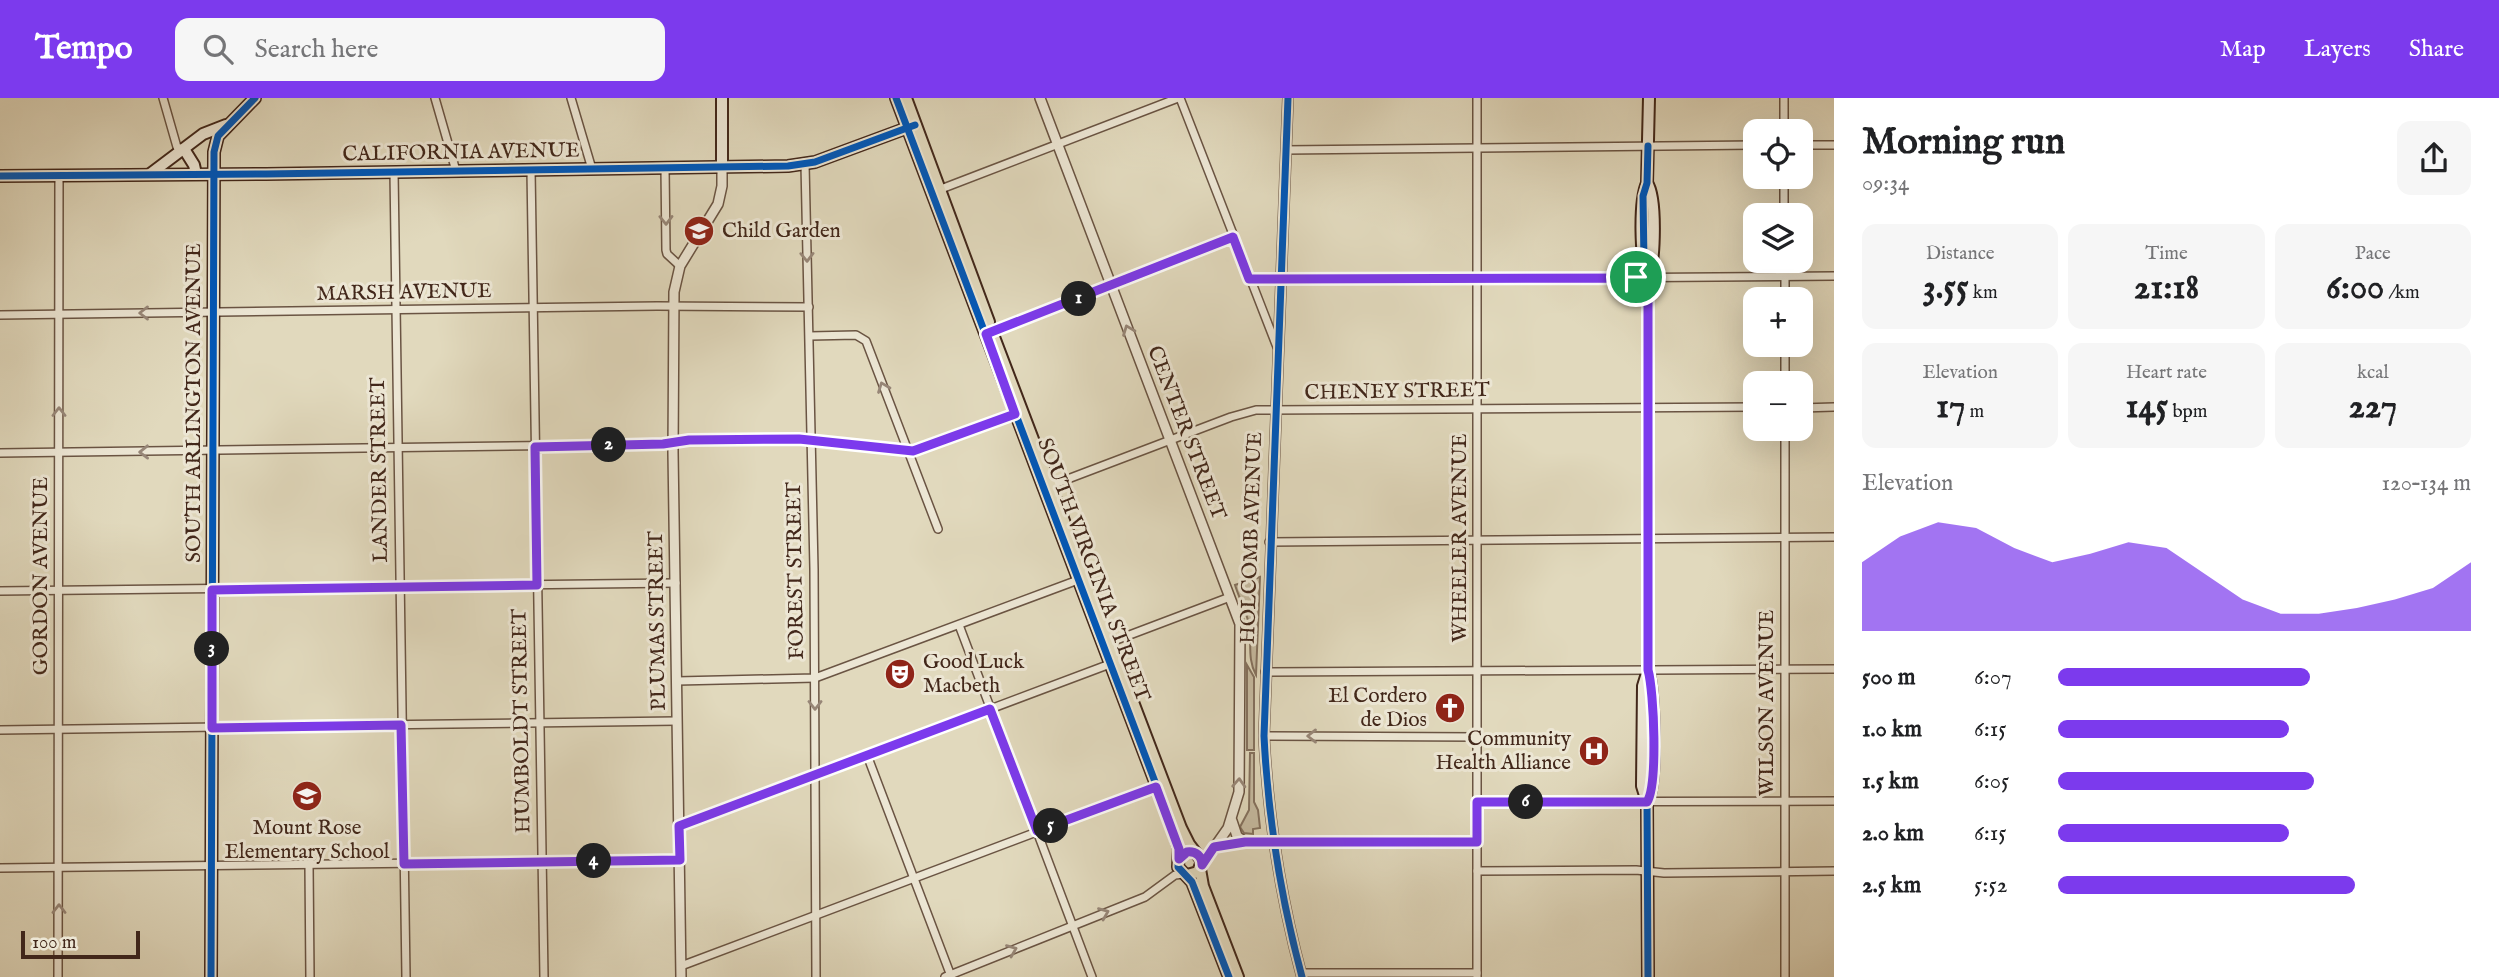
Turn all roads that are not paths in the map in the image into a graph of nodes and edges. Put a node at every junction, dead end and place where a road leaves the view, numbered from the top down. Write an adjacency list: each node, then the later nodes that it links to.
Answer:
1 (163, 98): 23 (street)
2 (255, 98): 15 (main road, SOUTH ARLINGTON AVENUE)
3 (435, 98): 30 (street)
4 (571, 98): 28 (street)
5 (722, 98): 26 (main road)
6 (896, 98): 16 (main road, SOUTH VIRGINIA STREET)
7 (906, 98): 16 (main road, SOUTH VIRGINIA STREET)
8 (1040, 98): 17 (street, CENTER STREET)
9 (1179, 98): 17 (street); 38 (street)
10 (1287, 98): 24 (street, HOLCOMB AVENUE)
11 (1477, 98): 22 (street, WHEELER AVENUE)
12 (1649, 98): 21 (main road)
13 (1784, 98): 14 (street)
14 (1784, 119)
15 (229, 124): 23 (main road); 34 (main road, SOUTH ARLINGTON AVENUE)
16 (911, 126): 25 (main road, CALIFORNIA AVENUE); 37 (main road, SOUTH VIRGINIA STREET); 55 (main road, SOUTH VIRGINIA STREET)
17 (1058, 145): 37 (street); 46 (street, CENTER STREET)
18 (1743, 145): 21 (street)
19 (1813, 145): 20 (street)
20 (1834, 145)
21 (1648, 146): 22 (street); 42 (main road)
22 (1477, 148): 24 (street); 44 (street, WHEELER AVENUE)
23 (184, 149): 32 (main road); 33 (main road)
24 (1285, 150): 45 (street, HOLCOMB AVENUE)
25 (806, 164): 26 (main road, CALIFORNIA AVENUE); 49 (street, FOREST STREET, one-way to 49)
26 (722, 167): 27 (main road, CALIFORNIA AVENUE); 39 (street, PLUMAS STREET)
27 (665, 168): 28 (main road, CALIFORNIA AVENUE); 39 (street, one-way to 39)
28 (592, 169): 29 (main road, CALIFORNIA AVENUE)
29 (531, 170): 30 (main road, CALIFORNIA AVENUE); 50 (street, HUMBOLDT STREET)
30 (456, 171): 31 (main road, CALIFORNIA AVENUE)
31 (394, 172): 34 (main road, CALIFORNIA AVENUE); 51 (street, LANDER STREET)
32 (150, 174): 33 (main road, CALIFORNIA AVENUE); 36 (main road, CALIFORNIA AVENUE)
33 (196, 174): 34 (main road, CALIFORNIA AVENUE)
34 (213, 174): 52 (main road, SOUTH ARLINGTON AVENUE)
35 (0, 176): 36 (main road, CALIFORNIA AVENUE)
36 (59, 176): 53 (street, GORDON AVENUE)
37 (941, 189): 55 (main road, SOUTH VIRGINIA STREET)
38 (1233, 237): 43 (street); 46 (street)
39 (680, 266): 48 (street, PLUMAS STREET)
40 (1785, 276): 41 (street); 42 (street); 47 (street)
41 (1834, 276)
42 (1648, 278): 44 (street); 61 (main road)
43 (1249, 279): 45 (street); 57 (street)
44 (1478, 279): 45 (street); 60 (street, WHEELER AVENUE)
45 (1279, 280): 57 (street, HOLCOMB AVENUE)
46 (1111, 285): 55 (street); 65 (street, CENTER STREET, one-way to 46)
47 (1785, 287)
48 (673, 307): 49 (street, MARSH AVENUE); 50 (street, MARSH AVENUE); 68 (street, PLUMAS STREET)
49 (809, 307): 56 (street, FOREST STREET)
50 (533, 309): 51 (street, MARSH AVENUE); 69 (street, HUMBOLDT STREET)
51 (396, 310): 52 (street, MARSH AVENUE); 70 (street, LANDER STREET)
52 (212, 312): 53 (street, MARSH AVENUE, one-way to 53); 72 (main road, SOUTH ARLINGTON AVENUE)
53 (59, 314): 54 (street, MARSH AVENUE); 75 (street, GORDON AVENUE, one-way to 53)
54 (0, 315)
55 (989, 333): 64 (main road, SOUTH VIRGINIA STREET); 71 (main road, SOUTH VIRGINIA STREET)
56 (810, 336): 66 (street, FOREST STREET); 73 (street, one-way to 56)
57 (1277, 346): 63 (street, HOLCOMB AVENUE)
58 (1743, 407): 61 (street, CHENEY STREET)
59 (1834, 407): 62 (street)
60 (1476, 408): 61 (street, CHENEY STREET); 63 (street, CHENEY STREET); 80 (street, WHEELER AVENUE)
61 (1648, 408): 81 (main road)
62 (1813, 408)
63 (1275, 410): 65 (street, CHENEY STREET); 82 (street, HOLCOMB AVENUE)
64 (1015, 414): 71 (main road, SOUTH VIRGINIA STREET); 73 (street)
65 (1170, 440): 76 (street, CHENEY STREET); 91 (street, CENTER STREET)
66 (811, 441): 68 (street); 73 (street); 100 (street, FOREST STREET)
67 (1785, 441): 79 (street, WILSON AVENUE)
68 (673, 443): 69 (street); 84 (street, PLUMAS STREET)
69 (535, 447): 70 (street); 85 (street, HUMBOLDT STREET)
70 (397, 448): 72 (street); 87 (street, LANDER STREET)
71 (1034, 450): 76 (main road, SOUTH VIRGINIA STREET); 83 (main road, SOUTH VIRGINIA STREET)
72 (212, 451): 75 (street, one-way to 75); 88 (main road, SOUTH ARLINGTON AVENUE)
73 (908, 451): 77 (street)
74 (0, 453): 75 (street)
75 (59, 453): 90 (street, GORDON AVENUE)
76 (1052, 485): 86 (main road, SOUTH VIRGINIA STREET)
77 (938, 529)
78 (1834, 537): 79 (street)
79 (1784, 538): 81 (street); 95 (street, WILSON AVENUE)
80 (1478, 540): 81 (street); 82 (street); 98 (street, WHEELER AVENUE)
81 (1647, 540): 97 (main road)
82 (1269, 542): 99 (street, HOLCOMB AVENUE)
83 (1078, 580): 86 (main road); 92 (street); 94 (main road, SOUTH VIRGINIA STREET)
84 (676, 583): 85 (street); 101 (street, PLUMAS STREET)
85 (537, 585): 87 (street); 104 (street, HUMBOLDT STREET)
86 (1090, 586): 93 (main road, SOUTH VIRGINIA STREET)
87 (399, 587): 88 (street); 105 (street, LANDER STREET)
88 (212, 590): 90 (street); 106 (main road, SOUTH ARLINGTON AVENUE)
89 (0, 591): 90 (street)
90 (59, 591): 107 (street, GORDON AVENUE)
91 (1230, 597): 93 (street); 118 (street, CENTER STREET, one-way to 91)
92 (959, 625): 100 (street); 102 (street)
93 (1111, 642): 125 (main road, SOUTH VIRGINIA STREET)
94 (1110, 664): 102 (street); 113 (main road, SOUTH VIRGINIA STREET)
95 (1784, 669): 96 (street); 97 (street); 117 (street, WILSON AVENUE)
96 (1834, 669)
97 (1648, 670): 98 (street); 116 (main road)
98 (1478, 671): 99 (street); 110 (street, WHEELER AVENUE)
99 (1265, 673): 109 (street, HOLCOMB AVENUE)
100 (815, 678): 101 (street); 112 (street, FOREST STREET, one-way to 112)
101 (677, 681): 103 (street, PLUMAS STREET)
102 (990, 709): 111 (street); 120 (street)
103 (677, 721): 104 (street); 119 (street, PLUMAS STREET)
104 (540, 723): 105 (street); 128 (street, HUMBOLDT STREET)
105 (401, 725): 106 (street); 129 (street, LANDER STREET)
106 (212, 728): 107 (street); 131 (main road, SOUTH ARLINGTON AVENUE)
107 (59, 729): 108 (street); 134 (street, GORDON AVENUE)
108 (0, 730)
109 (1264, 736): 110 (street, one-way to 109); 122 (street, HOLCOMB AVENUE)
110 (1478, 737): 115 (street, WHEELER AVENUE)
111 (867, 755): 112 (street); 140 (street)
112 (814, 776): 119 (street); 141 (street, FOREST STREET)
113 (1156, 787): 120 (street); 126 (main road, SOUTH VIRGINIA STREET)
114 (1834, 801): 117 (street)
115 (1477, 802): 116 (street); 123 (street, WHEELER AVENUE)
116 (1647, 802): 117 (street); 137 (main road)
117 (1784, 802): 138 (street, WILSON AVENUE)
118 (1232, 820): 121 (street); 124 (street, CENTER STREET)
119 (679, 826): 127 (street, PLUMAS STREET)
120 (1037, 831): 140 (street); 142 (street)
121 (1245, 842): 122 (street); 124 (street)
122 (1275, 842): 123 (street); 144 (street, HOLCOMB AVENUE)
123 (1477, 842): 136 (street, WHEELER AVENUE)
124 (1214, 847): 132 (street, CENTER STREET)
125 (1196, 853): 126 (main road); 132 (main road)
126 (1179, 859): 139 (main road)
127 (680, 860): 128 (street); 143 (street, PLUMAS STREET)
128 (542, 862): 129 (street); 151 (street, HUMBOLDT STREET)
129 (404, 864): 130 (street); 150 (street, LANDER STREET)
130 (309, 865): 131 (street); 149 (street)
131 (212, 866): 134 (street); 148 (main road, SOUTH ARLINGTON AVENUE)
132 (1201, 867): 139 (main road); 156 (main road)
133 (0, 868): 134 (street)
134 (59, 868): 147 (street, GORDON AVENUE, one-way to 134)
135 (1834, 870): 138 (street)
136 (1477, 871): 137 (street); 145 (street, WHEELER AVENUE)
137 (1647, 871): 138 (street); 157 (main road)
138 (1785, 871): 158 (street, WILSON AVENUE)
139 (1186, 874): 142 (street, one-way to 139); 155 (main road)
140 (915, 878): 141 (street); 146 (street)
141 (815, 916): 143 (street); 153 (street, FOREST STREET)
142 (1073, 926): 146 (street, one-way to 142); 154 (street)
143 (681, 966): 152 (street, PLUMAS STREET)
144 (1301, 975): 145 (street)
145 (1477, 975)
146 (949, 976)
147 (58, 977)
148 (211, 977)
149 (310, 977)
150 (406, 977)
151 (544, 977)
152 (681, 977)
153 (816, 977)
154 (1092, 977)
155 (1228, 977)
156 (1238, 977)
157 (1648, 977)
158 (1785, 977)

